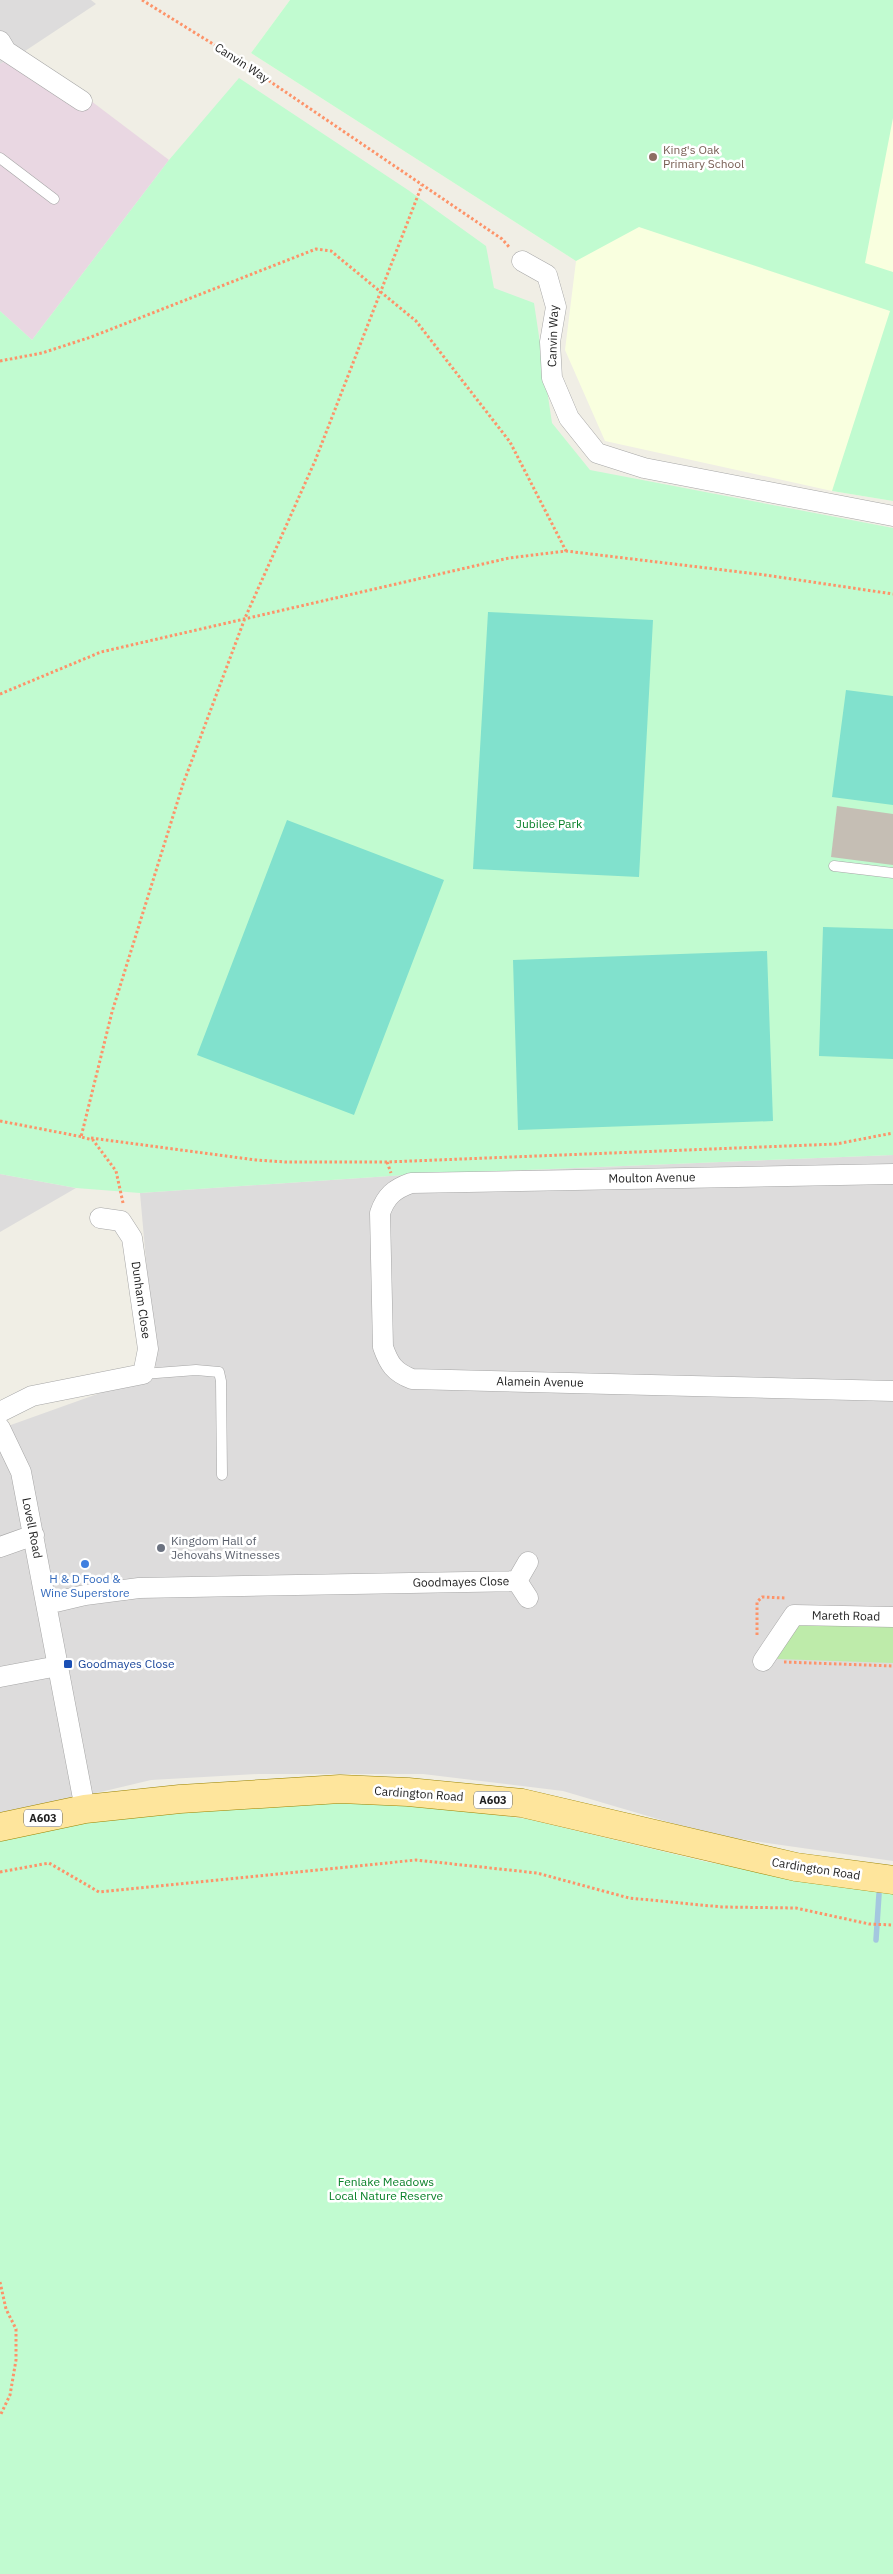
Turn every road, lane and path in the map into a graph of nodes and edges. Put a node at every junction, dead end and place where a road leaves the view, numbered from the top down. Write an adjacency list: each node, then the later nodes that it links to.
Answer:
1 (142, 0): 5 (path, Canvin Way)
2 (0, 41): 3 (street)
3 (82, 101)
4 (0, 158): 6 (lane)
5 (422, 184): 7 (path, Canvin Way); 8 (path)
6 (54, 200)
7 (522, 261): 10 (street, Canvin Way)
8 (380, 291): 9 (path); 11 (path); 13 (path)
9 (0, 361)
10 (893, 516)
11 (566, 551): 12 (path); 13 (path)
12 (893, 594)
13 (245, 618): 14 (path); 19 (path)
14 (0, 694)
15 (834, 866): 16 (lane)
16 (893, 872)
17 (0, 1121): 19 (path)
18 (893, 1133): 19 (path)
19 (81, 1137): 23 (path)
20 (893, 1174): 21 (street, Moulton Avenue)
21 (411, 1183): 25 (street, Alamein Avenue)
22 (100, 1218): 23 (street)
23 (121, 1221): 24 (street, Dunham Close)
24 (143, 1374): 26 (street); 28 (lane)
25 (893, 1391)
26 (0, 1412)
27 (0, 1428): 29 (street, Lovell Road)
28 (222, 1475)
29 (34, 1535): 30 (street); 34 (street, Lovell Road)
30 (0, 1547)
31 (528, 1562): 32 (street, Goodmayes Close)
32 (517, 1581): 33 (street, Goodmayes Close); 34 (street, Goodmayes Close)
33 (528, 1598)
34 (46, 1604): 37 (street, Lovell Road)
35 (893, 1617): 36 (street, Mareth Road)
36 (763, 1661)
37 (58, 1666): 38 (street); 39 (street, Lovell Road)
38 (0, 1677)
39 (85, 1809): 40 (main road, Cardington Road / A603); 42 (main road, Cardington Road / A603)
40 (0, 1827)
41 (0, 1872): 43 (path)
42 (893, 1880)
43 (893, 1925)
44 (0, 2282): 45 (path)
45 (0, 2416)

